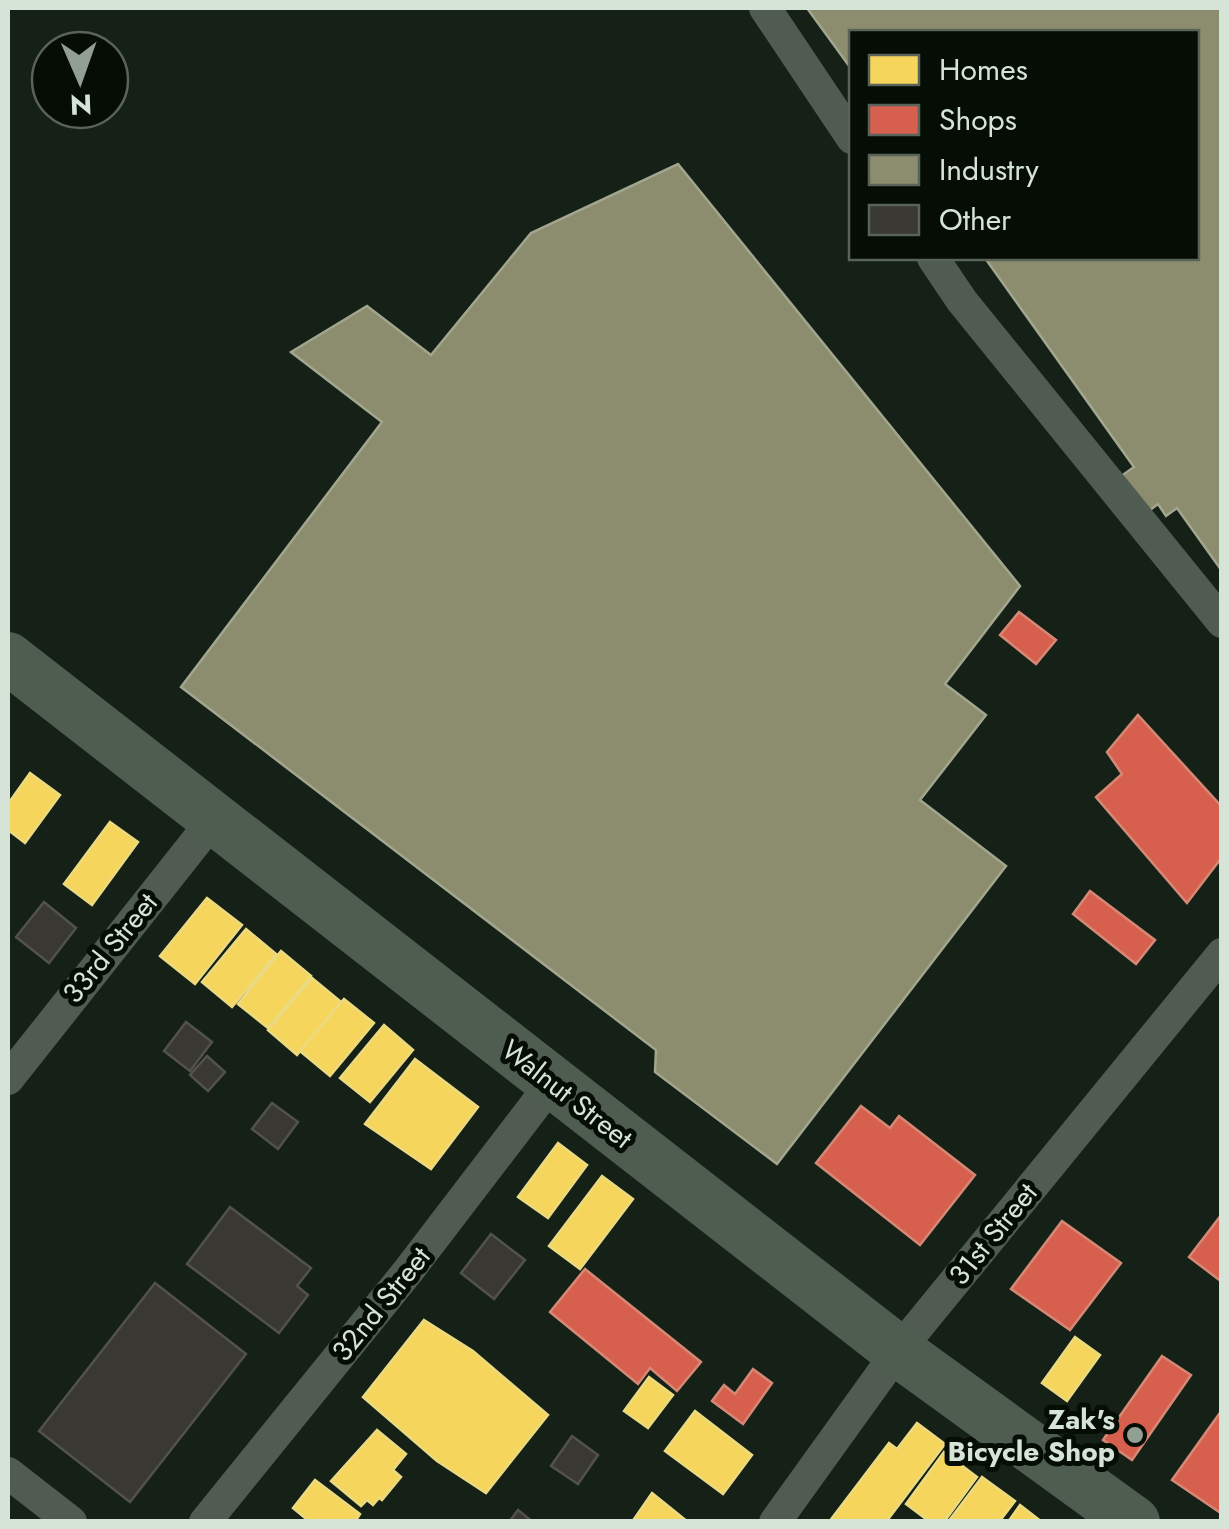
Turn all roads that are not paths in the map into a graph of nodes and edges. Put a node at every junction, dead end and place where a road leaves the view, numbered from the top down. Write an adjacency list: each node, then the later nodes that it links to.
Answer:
1 (766, 8): 2 (street)
2 (849, 133)
3 (934, 260): 4 (street)
4 (1222, 622)
5 (8, 658): 6 (main road, Walnut Street)
6 (214, 819): 8 (street, 33rd Street); 9 (main road, Walnut Street)
7 (1222, 954): 10 (street, 31st Street)
8 (8, 1079)
9 (552, 1083): 10 (main road, Walnut Street); 13 (street, 32nd Street)
10 (898, 1351): 14 (street, 31st Street); 15 (main road, Walnut Street)
11 (8, 1472): 12 (street)
12 (71, 1522)
13 (205, 1522)
14 (775, 1522)
15 (1134, 1522)

